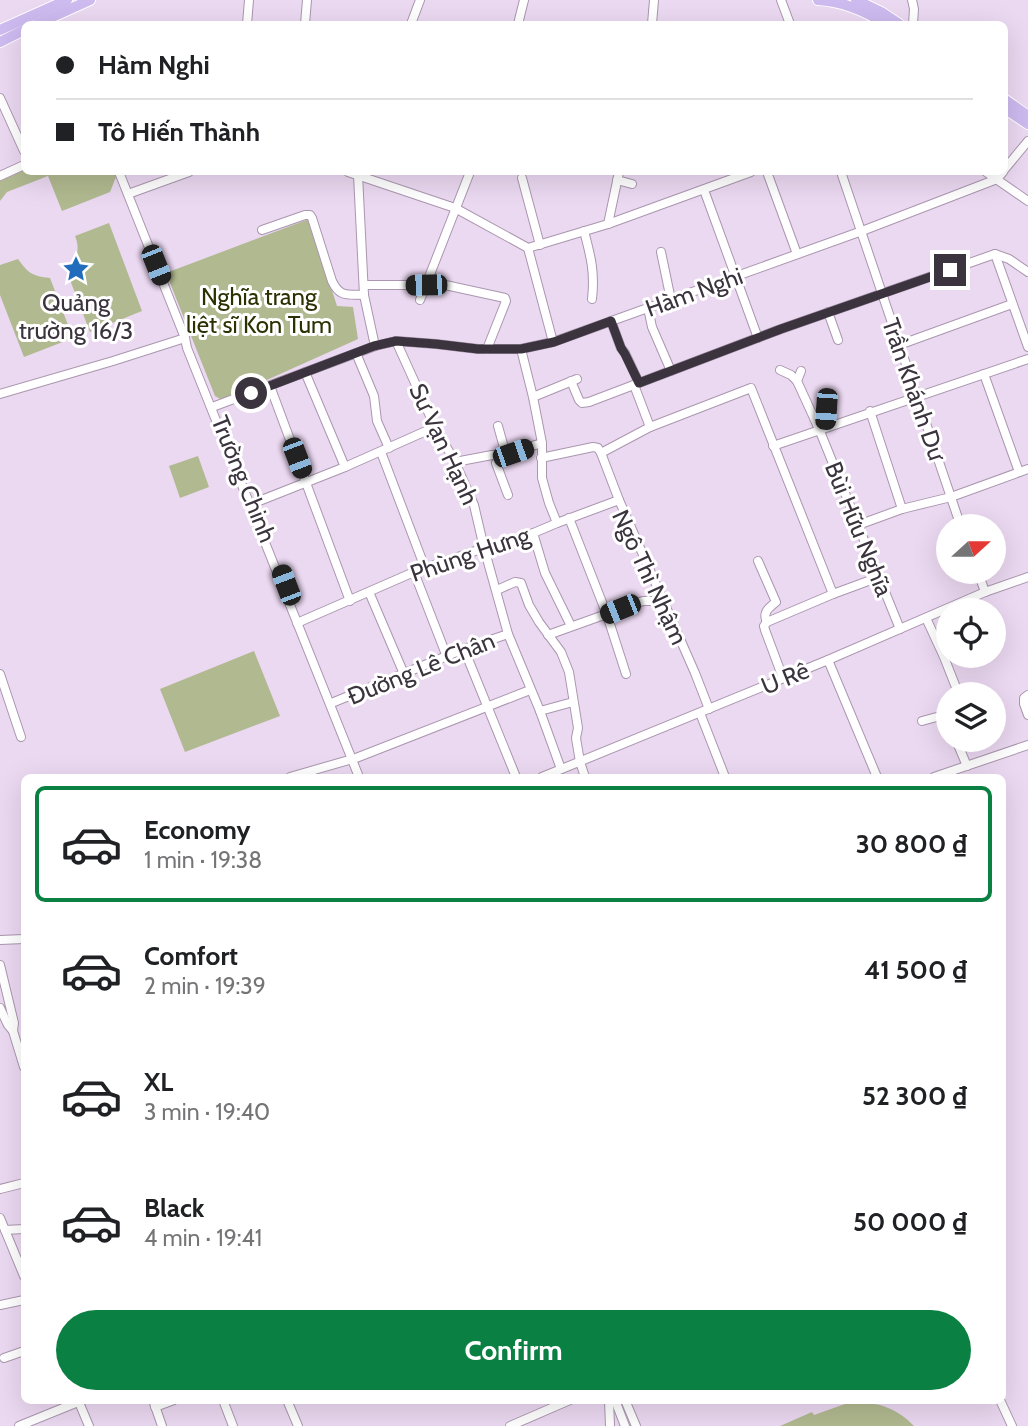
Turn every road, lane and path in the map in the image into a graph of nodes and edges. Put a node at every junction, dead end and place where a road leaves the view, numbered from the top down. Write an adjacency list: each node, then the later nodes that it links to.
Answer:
1 (67, 0): 13 (main road)
2 (90, 0): 12 (main road)
3 (249, 0): 14 (street)
4 (307, 0): 15 (street)
5 (420, 0): 16 (street)
6 (524, 0): 17 (street)
7 (654, 0): 18 (street)
8 (781, 0): 19 (street)
9 (818, 0): 20 (main road)
10 (856, 0): 21 (main road)
11 (912, 0): 22 (street)
12 (60, 20)
13 (28, 21)
14 (247, 21)
15 (305, 21)
16 (412, 21)
17 (519, 21)
18 (652, 21)
19 (789, 21)
20 (880, 21)
21 (894, 21)
22 (913, 21)
23 (21, 24): 24 (main road)
24 (0, 30)
25 (21, 32): 26 (main road)
26 (0, 42)
27 (0, 99): 33 (street)
28 (1008, 102): 30 (main road)
29 (1008, 111): 31 (main road)
30 (1028, 116)
31 (1028, 124)
32 (1028, 141): 35 (street, Hàm Nghi)
33 (21, 144)
34 (21, 166): 47 (street)
35 (1008, 166)
36 (120, 175): 53 (street, Trường Chinh)
37 (181, 175): 53 (street)
38 (359, 175): 68 (street)
39 (363, 175): 50 (street)
40 (381, 175): 50 (street)
41 (470, 175): 55 (street)
42 (743, 175): 52 (street)
43 (768, 175): 63 (street)
44 (842, 175): 59 (street, Trần Khánh Dư)
45 (997, 175): 59 (street, Hàm Nghi)
46 (1004, 175): 54 (street)
47 (0, 176)
48 (618, 176): 51 (street); 56 (street)
49 (522, 178): 60 (street)
50 (378, 182): 55 (street)
51 (632, 184)
52 (704, 190): 56 (street); 66 (street)
53 (128, 194): 78 (street, Trường Chinh)
54 (1028, 201)
55 (455, 208): 61 (street); 67 (street)
56 (608, 224): 58 (street)
57 (262, 230): 70 (street)
58 (584, 231): 60 (street); 71 (street)
59 (862, 232): 63 (street, Hàm Nghi); 69 (street, Trần Khánh Dư)
60 (540, 244): 61 (street)
61 (528, 248): 82 (street)
62 (661, 252): 73 (street)
63 (797, 254): 66 (street, Hàm Nghi)
64 (995, 254): 65 (street); 69 (street); 74 (street)
65 (1028, 272)
66 (735, 277): 73 (street, Hàm Nghi); 79 (street)
67 (427, 283): 68 (street); 72 (street); 86 (street)
68 (364, 285): 70 (street)
69 (882, 293): 76 (street); 83 (street, Trần Khánh Dư)
70 (364, 295): 84 (street)
71 (592, 299)
72 (420, 300)
73 (671, 300): 75 (street, Hàm Nghi)
74 (1012, 304): 83 (street); 85 (street)
75 (648, 308): 77 (street, Hàm Nghi); 91 (street)
76 (828, 313): 79 (street); 80 (street)
77 (611, 321): 82 (street, Hàm Nghi); 96 (street)
78 (185, 338): 98 (street); 102 (street, Trường Chinh); 143 (street, Trường Chinh)
79 (758, 338): 91 (street)
80 (838, 340)
81 (396, 341): 84 (street, Hàm Nghi); 86 (street, Hàm Nghi); 105 (street, Sư Vạn Hạnh)
82 (554, 342): 87 (street, Hàm Nghi)
83 (899, 345): 100 (street, Trần Khánh Dư)
84 (374, 346): 88 (street, Hàm Nghi)
85 (1028, 346)
86 (487, 349): 87 (street, Hàm Nghi)
87 (521, 349): 101 (street, Phùng Hưng)
88 (356, 353): 93 (street, Hàm Nghi); 110 (street)
89 (1028, 359): 94 (street)
90 (780, 370): 95 (street)
91 (671, 371): 96 (street)
92 (801, 371): 95 (street)
93 (305, 372): 97 (street, Hàm Nghi); 115 (street)
94 (984, 374): 100 (street); 116 (street)
95 (797, 381): 107 (street, Bùi Hữu Nghĩa)
96 (637, 384): 101 (street); 106 (street)
97 (270, 386): 102 (street, Hàm Nghi); 117 (street)
98 (1, 391)
99 (825, 394): 107 (street)
100 (916, 396): 103 (street); 119 (street, Trần Khánh Dư)
101 (533, 397): 108 (street, Phùng Hưng)
102 (215, 407): 121 (street, Trường Chinh)
103 (870, 411): 107 (street); 122 (street)
104 (498, 426): 112 (street)
105 (435, 427): 110 (street); 114 (street, Sư Vạn Hạnh)
106 (650, 427): 109 (street); 111 (street)
107 (822, 428): 109 (street); 126 (street, Bùi Hữu Nghĩa)
108 (542, 443): 112 (street); 113 (street, Phùng Hưng)
109 (773, 446): 138 (street)
110 (385, 450): 115 (street); 130 (street)
111 (601, 453): 113 (street); 120 (street)
112 (502, 457): 114 (street); 118 (street)
113 (541, 458): 125 (street, Phùng Hưng)
114 (455, 463): 128 (street, Sư Vạn Hạnh)
115 (345, 467): 117 (street)
116 (1023, 471): 119 (street)
117 (306, 483): 121 (street); 139 (street)
118 (508, 495)
119 (951, 497): 122 (street); 123 (street, Trần Khánh Dư)
120 (619, 500): 124 (street, Ngô Thì Nhậm); 140 (street, Ngô Thì Nhậm)
121 (254, 503): 143 (street, Trường Chinh)
122 (902, 509): 126 (street)
123 (957, 514)
124 (569, 518): 125 (street, Ngô Thì Nhậm); 141 (street)
125 (557, 523): 127 (street, Phùng Hưng)
126 (858, 524): 132 (street, Bùi Hữu Nghĩa)
127 (533, 533): 128 (street, Phùng Hưng); 145 (street)
128 (484, 548): 130 (street, Phùng Hưng); 135 (street, Sư Vạn Hạnh)
129 (758, 561): 144 (street)
130 (425, 568): 131 (street, Phùng Hưng)
131 (414, 572): 136 (street, Phùng Hưng); 150 (street)
132 (879, 577): 138 (street); 146 (street, Bùi Hữu Nghĩa)
133 (1028, 577): 137 (street, U Rê)
134 (982, 584): 137 (street)
135 (497, 590): 147 (street, Sư Vạn Hạnh); 148 (street)
136 (369, 592): 139 (street, Phùng Hưng); 153 (street)
137 (985, 592): 142 (street, U Rê)
138 (833, 594): 144 (street)
139 (350, 601): 143 (street, Phùng Hưng)
140 (663, 601): 141 (street); 163 (street, Ngô Thì Nhậm)
141 (607, 615): 145 (street); 154 (street)
142 (926, 618): 146 (street, U Rê); 156 (street)
143 (299, 622): 160 (street, Trường Chinh); 172 (street, Trường Chinh)
144 (766, 622): 155 (street)
145 (570, 626): 148 (street)
146 (900, 629): 151 (street, U Rê)
147 (508, 634): 149 (street, Đường Lê Chân); 158 (street, Sư Vạn Hạnh)
148 (548, 635): 161 (street)
149 (464, 649): 150 (street, Đường Lê Chân); 162 (street)
150 (447, 657): 153 (street, Đường Lê Chân)
151 (828, 660): 155 (street, U Rê); 182 (street)
152 (0, 674): 157 (street)
153 (404, 674): 160 (street, Đường Lê Chân)
154 (626, 674)
155 (783, 678): 163 (street, U Rê)
156 (954, 682)
157 (2, 686): 169 (street)
158 (530, 690): 162 (street); 164 (street, Sư Vạn Hạnh)
159 (1028, 695): 166 (street)
160 (334, 702): 172 (street, Trường Chinh)
161 (573, 702): 164 (street); 173 (street)
162 (487, 706): 172 (street); 178 (street)
163 (709, 709): 165 (street, U Rê)
164 (540, 711): 175 (street, Sư Vạn Hạnh)
165 (700, 713): 173 (street, U Rê); 181 (street)
166 (1028, 715)
167 (936, 716): 168 (street)
168 (922, 722)
169 (21, 737)
170 (1028, 745): 174 (street)
171 (961, 752): 174 (street)
172 (354, 758): 176 (street); 177 (street, Trường Chinh)
173 (580, 762): 175 (street, U Rê); 180 (street)
174 (967, 766): 183 (street)
175 (561, 769): 179 (street, U Rê)
176 (299, 774)
177 (361, 774)
178 (515, 774)
179 (549, 774)
180 (583, 774)
181 (725, 774)
182 (876, 774)
183 (943, 774)
184 (21, 939): 185 (street)
185 (0, 940)
186 (0, 965): 188 (street)
187 (0, 1007): 188 (street)
188 (13, 1031): 189 (street)
189 (21, 1057)
190 (21, 1184): 191 (street)
191 (0, 1189)
192 (0, 1218): 194 (street)
193 (21, 1229): 194 (street)
194 (5, 1230): 195 (street)
195 (21, 1269)
196 (21, 1301): 197 (street)
197 (0, 1305)
198 (21, 1352): 199 (street)
199 (4, 1358)
200 (73, 1404): 210 (street)
201 (81, 1404): 211 (street)
202 (154, 1404): 212 (street)
203 (225, 1404): 213 (street)
204 (289, 1404): 214 (street)
205 (561, 1404): 215 (street)
206 (609, 1404): 216 (street)
207 (617, 1404): 217 (street)
208 (627, 1404): 218 (street)
209 (1002, 1404): 219 (street)
210 (19, 1426)
211 (89, 1426)
212 (162, 1426)
213 (233, 1426)
214 (298, 1426)
215 (510, 1426)
216 (610, 1426)
217 (625, 1426)
218 (636, 1426)
219 (1012, 1426)

